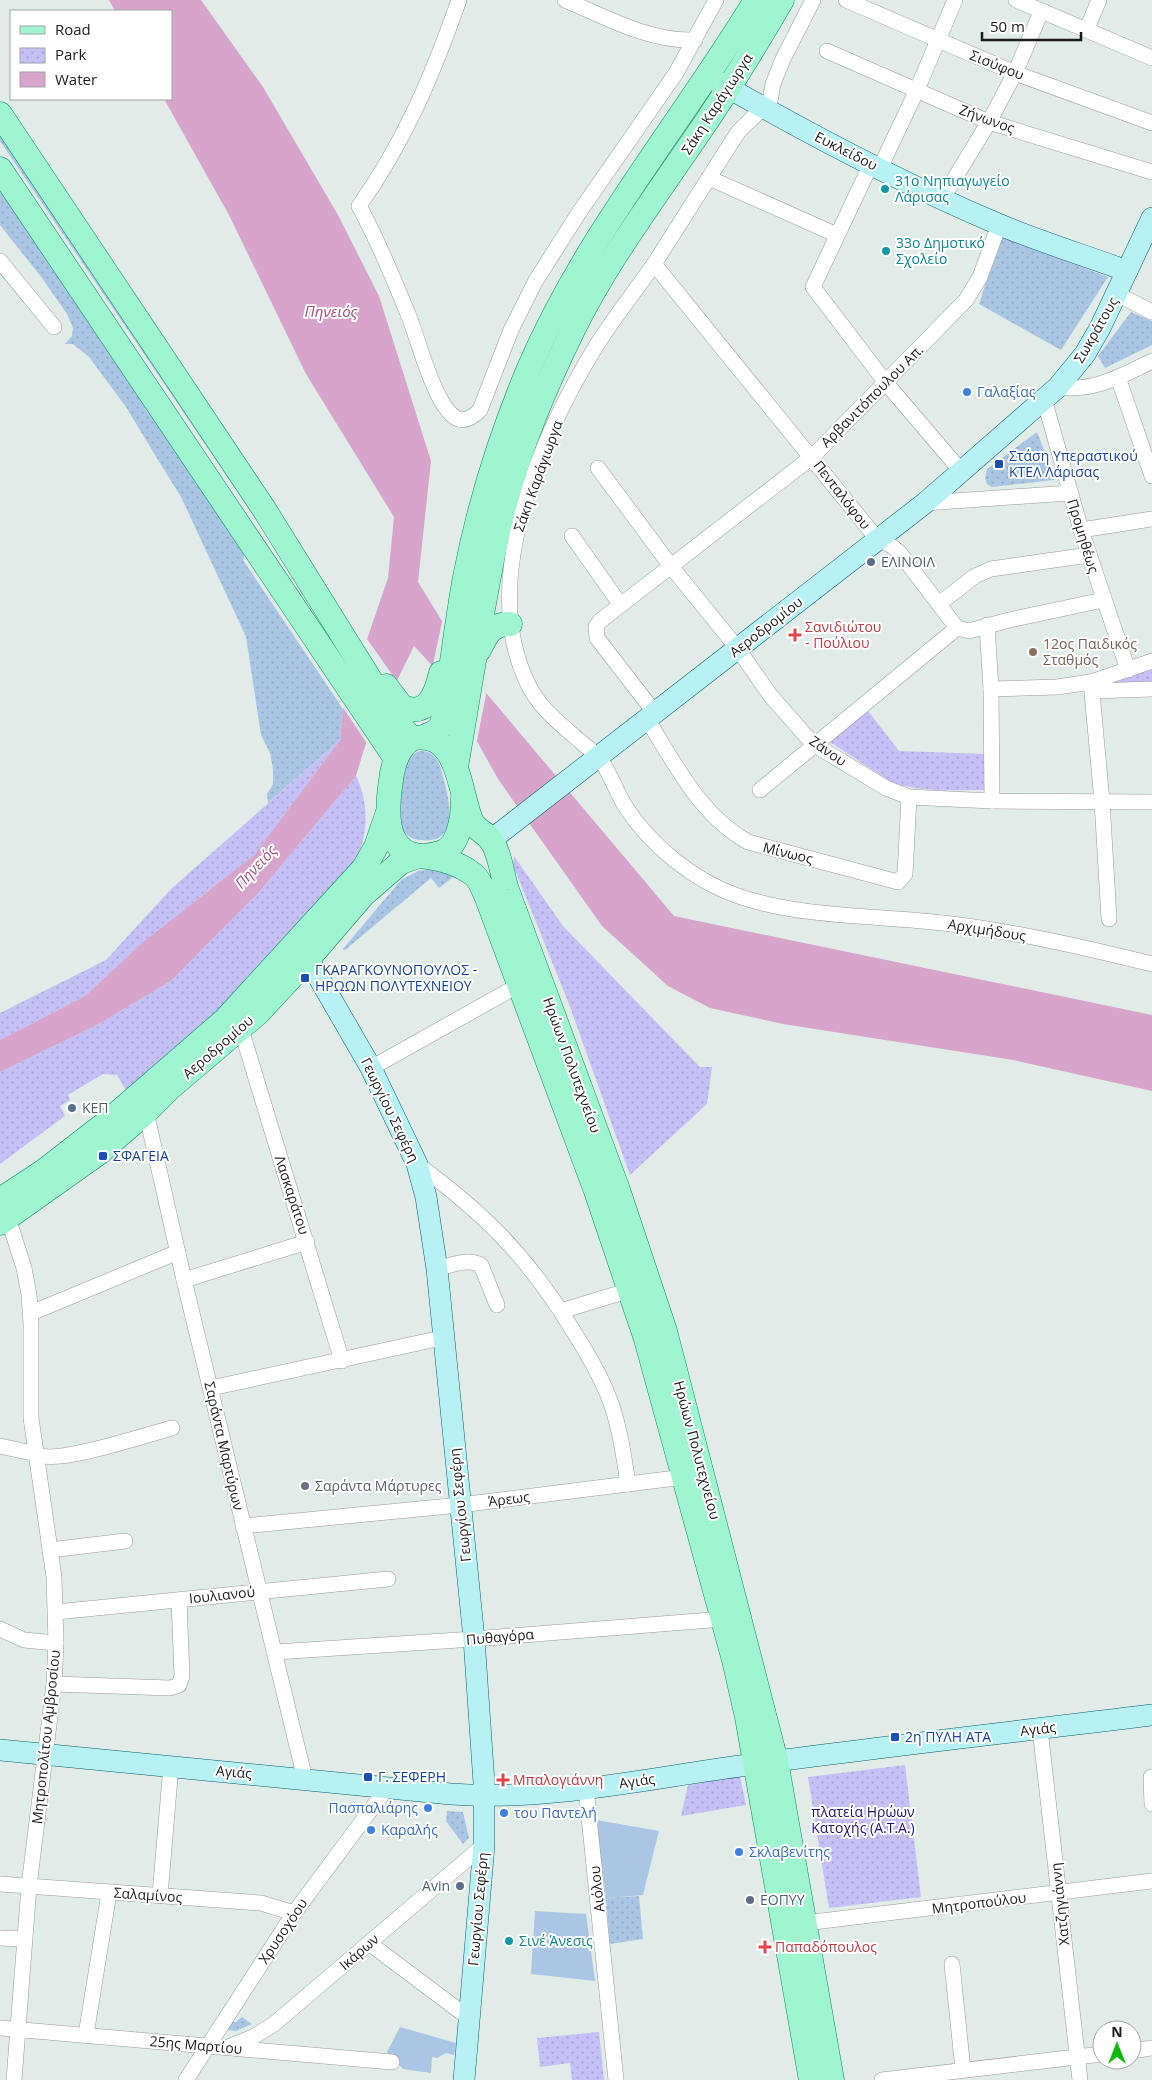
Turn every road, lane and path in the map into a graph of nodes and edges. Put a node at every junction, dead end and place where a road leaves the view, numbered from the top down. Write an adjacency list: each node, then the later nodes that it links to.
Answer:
1 (459, 0): 13 (street)
2 (565, 0): 13 (street)
3 (716, 0): 13 (street)
4 (756, 0): 18 (main road, Σάκη Καράγιωργα)
5 (782, 0): 18 (main road, Σάκη Καράγιωργα)
6 (813, 0): 20 (street)
7 (846, 0): 14 (street, Σισύφου)
8 (955, 0): 14 (street)
9 (1016, 0): 11 (street)
10 (1099, 0): 12 (street)
11 (1039, 7): 12 (street); 17 (street)
12 (1087, 29): 16 (street)
13 (695, 40)
14 (938, 41): 17 (street, Σισύφου); 19 (street)
15 (827, 51): 19 (street, Ζήνωνος)
16 (1152, 58)
17 (1015, 73): 22 (street); 23 (street, Σισύφου)
18 (718, 82): 20 (main road, Ευκλείδου); 60 (main road, Σάκη Καράγιωργα); 61 (main road, Σάκη Καράγιωργα)
19 (916, 92): 22 (street, Ζήνωνος); 24 (street)
20 (765, 109): 24 (main road, Ευκλείδου); 27 (street, Σάκη Καράγιωργα)
21 (0, 114): 68 (main road)
22 (989, 122): 26 (street, Ζήνωνος); 28 (street)
23 (1152, 123)
24 (875, 166): 28 (main road, Ευκλείδου); 31 (street)
25 (0, 169): 74 (main road)
26 (1152, 172)
27 (709, 178): 31 (street); 33 (street, Σάκη Καράγιωργα)
28 (942, 199): 30 (main road, Ευκλείδου)
29 (1152, 218): 34 (main road, Σωκράτους)
30 (999, 225): 34 (main road, Ευκλείδου); 40 (street, Αρβανιτόπουλου Απ.)
31 (837, 235): 40 (street)
32 (0, 262): 37 (street)
33 (654, 264): 42 (street, Πενταλόφου); 57 (street, Σάκη Καράγιωργα)
34 (1127, 271): 35 (main road, Σωκράτους)
35 (1117, 294): 36 (street); 41 (main road, Σωκράτους)
36 (1152, 312)
37 (54, 328)
38 (1152, 361): 39 (street)
39 (1118, 377): 41 (street); 45 (street)
40 (886, 382): 42 (street, Αρβανιτόπουλου Απ.); 44 (street)
41 (1051, 393): 44 (main road, Σωκράτους); 46 (street, Προμηθέως)
42 (812, 457): 51 (street, Πενταλόφου); 53 (street, Αρβανιτόπουλου Απ.)
43 (598, 468): 53 (street, Ζάνου)
44 (962, 471): 47 (main road, Σωκράτους)
45 (1152, 476)
46 (1070, 493): 47 (street); 49 (street, Προμηθέως)
47 (925, 503): 51 (main road, Αεροδρομίου)
48 (1152, 519): 49 (street)
49 (1081, 530): 52 (street, Προμηθέως)
50 (572, 536): 55 (street)
51 (878, 540): 56 (street, Πενταλόφου); 62 (main road, Αεροδρομίου)
52 (1089, 555): 54 (street, Προμηθέως); 56 (street)
53 (670, 566): 55 (street, Αρβανιτόπουλου Απ.); 62 (street, Ζάνου)
54 (1103, 600): 58 (street); 64 (street, Προμηθέως)
55 (620, 604): 69 (street, Αρβανιτόπουλου Απ.)
56 (939, 604): 59 (street, Πενταλόφου)
57 (510, 624): 61 (main road); 73 (street, Σάκη Καράγιωργα)
58 (987, 625): 59 (street); 66 (street)
59 (957, 628): 71 (street)
60 (456, 639): 68 (main road); 70 (main road, Σάκη Καράγιωργα)
61 (479, 646): 72 (main road, Σάκη Καράγιωργα)
62 (738, 649): 69 (main road, Αεροδρομίου); 71 (street, Ζάνου)
63 (1152, 661): 64 (street)
64 (1128, 670): 65 (street)
65 (1092, 687): 66 (street); 67 (street); 79 (street)
66 (991, 689): 78 (street)
67 (1152, 689)
68 (395, 709): 70 (main road)
69 (651, 716): 73 (main road, Αεροδρομίου); 77 (street, Μίνωος)
70 (425, 734): 72 (main road); 74 (main road)
71 (813, 744): 75 (street); 77 (street, Ζάνου)
72 (457, 758): 76 (main road)
73 (597, 758): 82 (main road, Αεροδρομίου); 85 (street, Σάκη Καράγιωργα)
74 (396, 759): 81 (main road)
75 (760, 790)
76 (463, 795): 82 (main road); 83 (main road)
77 (909, 798): 78 (street, Ζάνου)
78 (992, 801): 79 (street, Ζάνου)
79 (1102, 801): 80 (street, Ζάνου); 86 (street)
80 (1152, 802)
81 (387, 815): 83 (main road); 94 (main road, Αεροδρομίου)
82 (491, 840): 84 (main road); 129 (main road, Ηρώων Πολυτεχνείου)
83 (422, 856): 84 (main road); 87 (main road, Αεροδρομίου)
84 (463, 868): 89 (main road, Ηρώων Πολυτεχνείου)
85 (819, 911): 88 (street, Αρχιμήδους)
86 (1108, 919)
87 (308, 960): 90 (main road, Αεροδρομίου); 91 (main road, Γεωργίου Σεφέρη)
88 (1152, 964)
89 (519, 985): 91 (street); 99 (main road, Ηρώων Πολυτεχνείου)
90 (241, 1029): 92 (main road, Αεροδρομίου); 95 (street, Λασκαράτου)
91 (371, 1068): 93 (main road, Γεωργίου Σεφέρη)
92 (146, 1112): 94 (main road, Αεροδρομίου); 96 (street, Σαράντα Μαρτύρων)
93 (417, 1164): 97 (main road, Γεωργίου Σεφέρη); 101 (street)
94 (3, 1214): 102 (street, Μητροπολίτου Αμβροσίου)
95 (307, 1242): 98 (street); 104 (street, Λασκαράτου)
96 (178, 1252): 98 (street, Σαράντα Μαρτύρων); 102 (street)
97 (438, 1268): 100 (street); 103 (main road, Γεωργίου Σεφέρη)
98 (184, 1280): 105 (street, Σαράντα Μαρτύρων)
99 (630, 1290): 101 (street); 109 (main road, Ηρώων Πολυτεχνείου)
100 (497, 1305)
101 (561, 1311): 110 (street)
102 (31, 1313): 108 (street, Μητροπολίτου Αμβροσίου)
103 (446, 1336): 104 (street); 111 (main road, Γεωργίου Σεφέρη)
104 (342, 1361): 105 (street)
105 (211, 1388): 112 (street, Σαράντα Μαρτύρων)
106 (172, 1428): 108 (street)
107 (0, 1446): 108 (street)
108 (37, 1454): 114 (street, Μητροπολίτου Αμβροσίου)
109 (684, 1477): 110 (street, Άρεως); 119 (main road, Ηρώων Πολυτεχνείου)
110 (628, 1484): 111 (street, Άρεως)
111 (460, 1505): 112 (street, Άρεως); 121 (main road, Γεωργίου Σεφέρη)
112 (243, 1526): 116 (street, Σαράντα Μαρτύρων)
113 (124, 1541): 114 (street)
114 (50, 1550): 118 (street, Μητροπολίτου Αμβροσίου)
115 (388, 1579): 116 (street, Ιουλιανού)
116 (260, 1592): 117 (street, Ιουλιανού); 123 (street, Σαράντα Μαρτύρων)
117 (179, 1600): 118 (street, Ιουλιανού); 124 (street)
118 (56, 1612): 122 (street, Μητροπολίτου Αμβροσίου)
119 (723, 1619): 121 (street, Πυθαγόρα); 129 (main road, Ηρώων Πολυτεχνείου)
120 (0, 1629): 122 (street)
121 (474, 1639): 123 (street, Πυθαγόρα); 135 (main road, Γεωργίου Σεφέρη)
122 (56, 1642): 124 (street, Μητροπολίτου Αμβροσίου)
123 (276, 1652): 132 (street, Σαράντα Μαρτύρων)
124 (54, 1684): 128 (street, Μητροπολίτου Αμβροσίου)
125 (1152, 1715): 126 (main road, Αγιάς)
126 (1040, 1729): 129 (main road, Αγιάς); 141 (street, Χατζηγιάννη)
127 (0, 1750): 128 (main road, Αγιάς)
128 (46, 1754): 130 (main road, Αγιάς); 140 (street, Μητροπολίτου Αμβροσίου)
129 (767, 1762): 134 (main road, Αγιάς); 145 (main road, Ηρώων Πολυτεχνείου); 164 (main road, Ηρώων Πολυτεχνείου)
130 (171, 1766): 132 (main road, Αγιάς); 143 (street)
131 (1151, 1777): 136 (street)
132 (305, 1779): 133 (main road, Αγιάς)
133 (388, 1788): 135 (main road, Αγιάς); 144 (street, Χρυσοχόου)
134 (586, 1788): 135 (main road, Αγιάς); 163 (street, Αιόλου)
135 (484, 1795): 137 (main road, Γεωργίου Σεφέρη)
136 (1152, 1804)
137 (484, 1845): 148 (street, Ικάρων); 150 (main road, Γεωργίου Σεφέρη)
138 (1152, 1881): 141 (street, Μητροπούλου)
139 (0, 1884): 140 (street, Σαλαμίνος)
140 (29, 1886): 142 (street, Σαλαμίνος); 147 (street, Μητροπολίτου Αμβροσίου)
141 (1058, 1892): 145 (street, Μητροπούλου); 157 (street, Χατζηγιάννη)
142 (109, 1893): 143 (street, Σαλαμίνος); 153 (street)
143 (160, 1895): 144 (street, Σαλαμίνος)
144 (294, 1914): 154 (street, Χρυσοχόου)
145 (805, 1923): 165 (main road, Ηρώων Πολυτεχνείου)
146 (0, 1938): 147 (street)
147 (24, 1939): 152 (street, Μητροπολίτου Αμβροσίου)
148 (369, 1943): 150 (street); 155 (street, Ικάρων)
149 (952, 1964): 159 (street)
150 (469, 2018): 162 (main road, Γεωργίου Σεφέρη)
151 (0, 2028): 152 (street, 25ης Μαρτίου)
152 (17, 2030): 153 (street, 25ης Μαρτίου); 160 (street, Μητροπολίτου Αμβροσίου)
153 (86, 2035): 154 (street, 25ης Μαρτίου)
154 (207, 2046): 155 (street, 25ης Μαρτίου); 161 (street, Χρυσοχόου)
155 (227, 2048): 158 (street, 25ης Μαρτίου)
156 (1092, 2055): 157 (street)
157 (1077, 2057): 159 (street); 167 (street, Χατζηγιάννη)
158 (392, 2062)
159 (963, 2070): 166 (street)
160 (14, 2080)
161 (186, 2080)
162 (464, 2080)
163 (616, 2080)
164 (810, 2080)
165 (832, 2080)
166 (882, 2080)
167 (1080, 2080)

